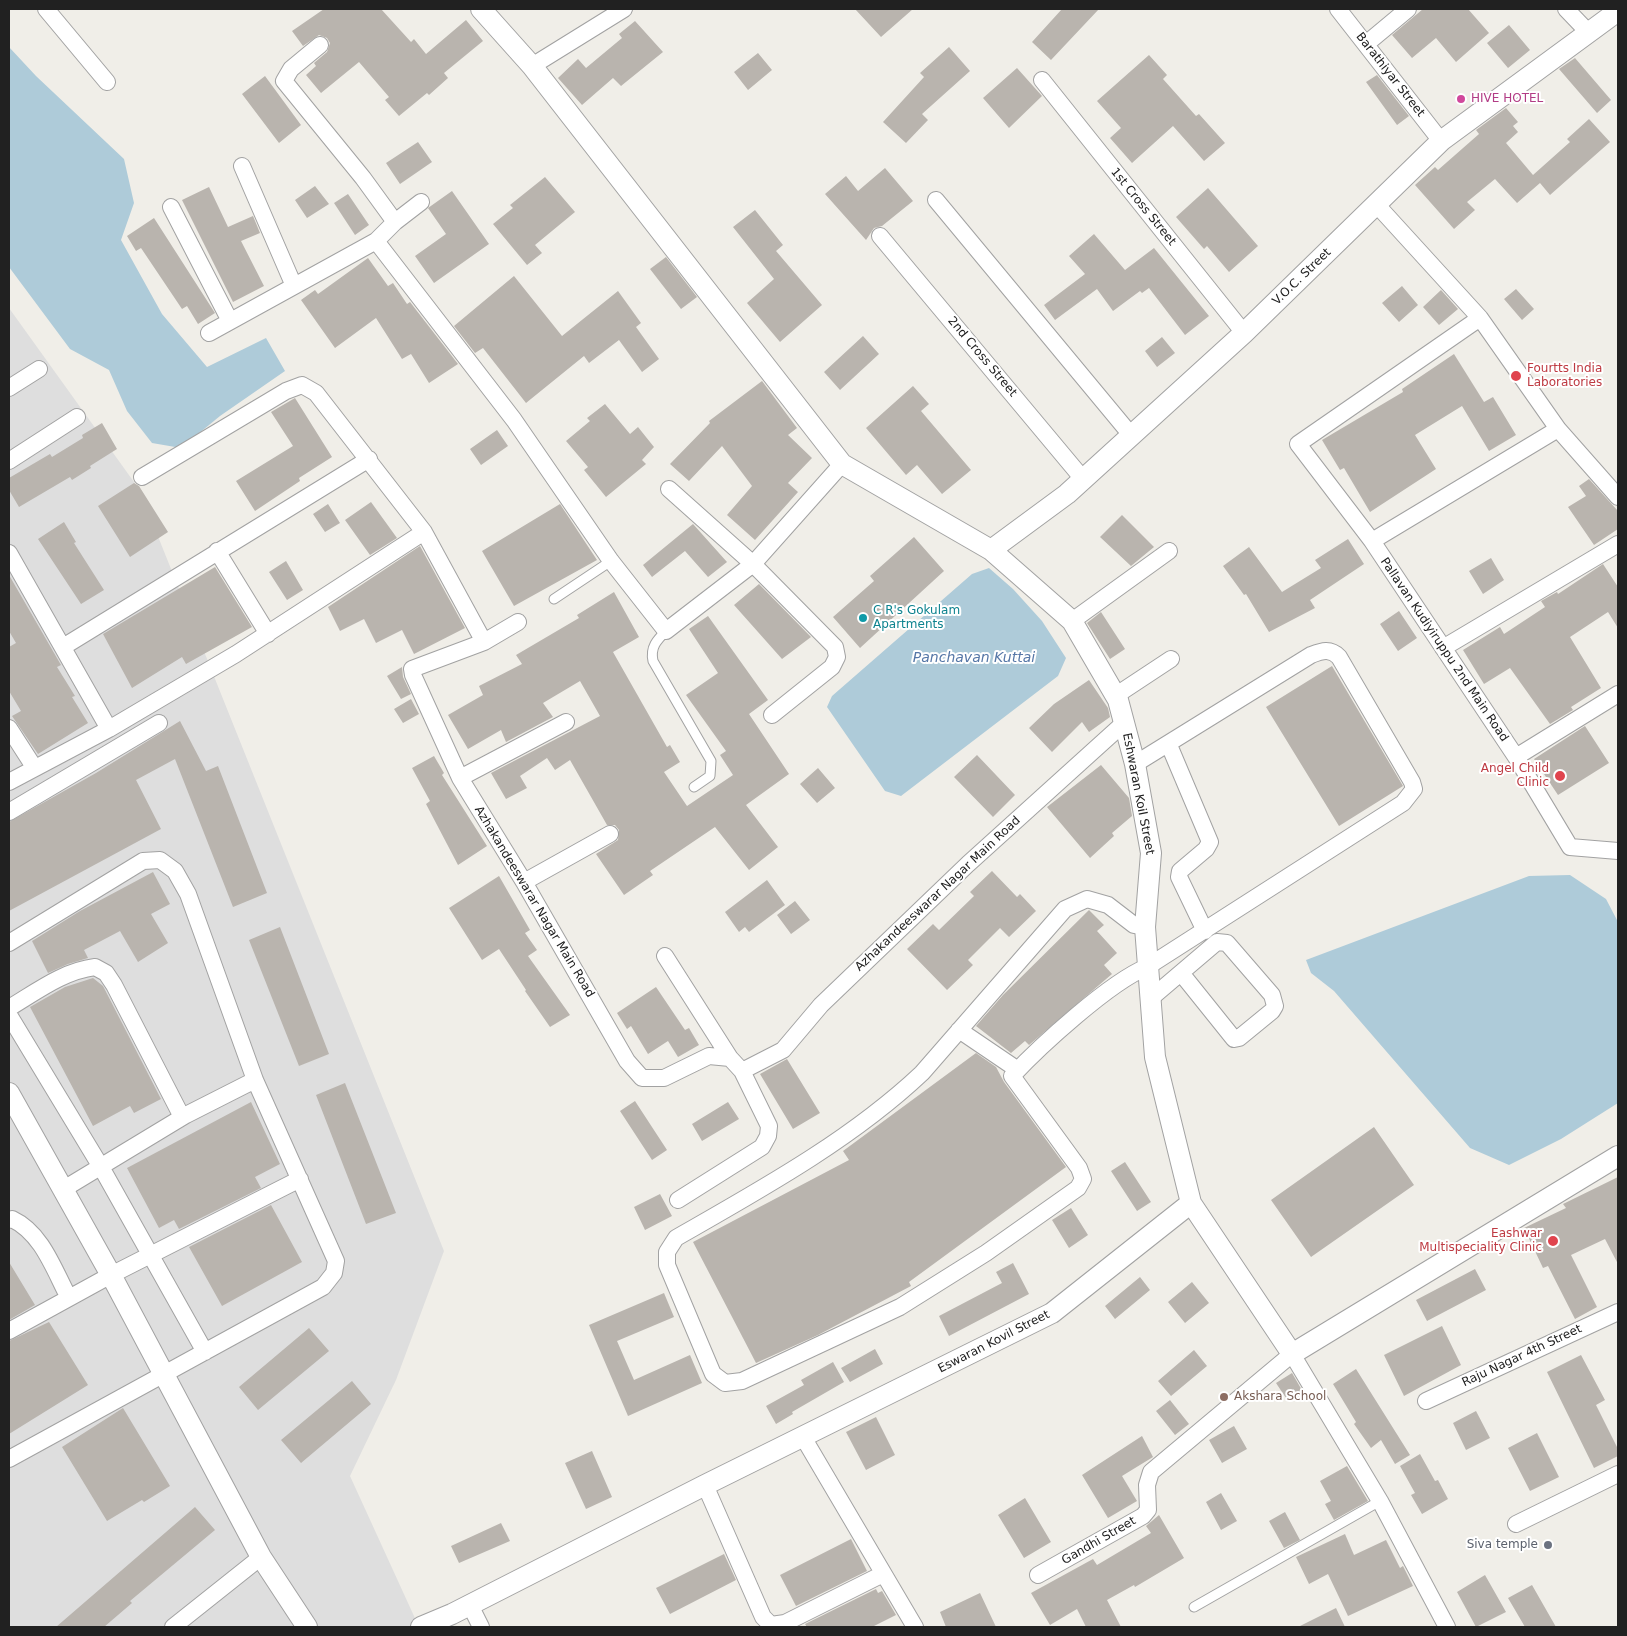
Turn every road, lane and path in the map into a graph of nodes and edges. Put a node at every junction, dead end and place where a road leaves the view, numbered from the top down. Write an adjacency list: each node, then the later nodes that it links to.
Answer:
1 (46, 9): 13 (street)
2 (481, 9): 11 (street)
3 (624, 9): 11 (street)
4 (1338, 9): 9 (street, Barathiyar Street)
5 (1408, 9): 9 (street)
6 (1566, 9): 8 (street)
7 (1618, 11): 8 (street, V.O.C. Street)
8 (1589, 33): 14 (street, V.O.C. Street)
9 (1366, 44): 14 (street, Barathiyar Street)
10 (320, 45): 20 (street)
11 (532, 66): 35 (street)
12 (1042, 80): 27 (street, 1st Cross Street)
13 (108, 82)
14 (1441, 141): 18 (street, V.O.C. Street)
15 (242, 166): 23 (street)
16 (936, 200): 32 (street)
17 (421, 202): 20 (street)
18 (1376, 204): 24 (street); 27 (street, V.O.C. Street)
19 (171, 207): 25 (street)
20 (395, 222): 22 (street)
21 (880, 236): 37 (street, 2nd Cross Street)
22 (376, 241): 23 (street); 47 (street)
23 (294, 286): 25 (street)
24 (1480, 318): 31 (street); 41 (street, Pallavan Kudiyiruppu 2nd Main Road)
25 (230, 321): 26 (street)
26 (209, 333)
27 (1244, 333): 32 (street, V.O.C. Street)
28 (39, 369): 29 (street)
29 (9, 388)
30 (78, 417): 34 (street)
31 (1558, 429): 39 (street); 41 (street)
32 (1131, 436): 37 (street, V.O.C. Street)
33 (369, 459): 36 (street); 40 (street); 45 (street)
34 (9, 460)
35 (842, 464): 43 (street, Eshwaran Koil Street); 48 (street)
36 (142, 478)
37 (1083, 479): 43 (street, V.O.C. Street)
38 (669, 489): 48 (street)
39 (1618, 497)
40 (424, 532): 53 (street); 54 (street)
41 (1372, 541): 56 (street, Pallavan Kudiyiruppu 2nd Main Road)
42 (1618, 544): 56 (street)
43 (991, 550): 50 (street, Eshwaran Koil Street)
44 (1169, 550): 50 (street)
45 (217, 551): 53 (street); 55 (street)
46 (9, 553): 55 (street)
47 (611, 561): 49 (lane); 52 (street)
48 (753, 564): 52 (street); 60 (street)
49 (554, 599)
50 (1072, 621): 59 (street, Eshwaran Koil Street)
51 (518, 622): 54 (street)
52 (666, 631): 72 (lane)
53 (268, 634): 65 (street)
54 (484, 642): 70 (street, Azhakandeeswarar Nagar Main Road)
55 (63, 647): 65 (street)
56 (1443, 648): 67 (street, Pallavan Kudiyiruppu 2nd Main Road)
57 (1171, 659): 59 (street)
58 (1618, 694): 67 (street)
59 (1115, 696): 63 (street, Eshwaran Koil Street)
60 (772, 714)
61 (566, 722): 70 (street)
62 (158, 723): 73 (street)
63 (1124, 723): 68 (street, Eshwaran Koil Street); 89 (street, Azhakandeeswarar Nagar Main Road)
64 (9, 728): 69 (street)
65 (109, 729): 69 (street)
66 (1169, 745): 68 (street); 78 (street); 78 (street)
67 (1516, 757): 75 (street, Pallavan Kudiyiruppu 2nd Main Road)
68 (1135, 764): 77 (street, Eshwaran Koil Street)
69 (34, 767): 71 (street)
70 (460, 778): 76 (street, Azhakandeeswarar Nagar Main Road)
71 (9, 782)
72 (694, 787)
73 (9, 812)
74 (610, 834): 76 (street)
75 (1618, 850)
76 (524, 882): 87 (street, Azhakandeeswarar Nagar Main Road)
77 (1145, 927): 81 (street, Eshwaran Koil Street); 86 (street)
78 (1205, 931): 81 (street)
79 (9, 942): 90 (street)
80 (665, 956): 87 (street)
81 (1147, 967): 83 (street, Eshwaran Koil Street); 88 (street)
82 (1181, 973): 82 (street); 83 (street)
83 (1150, 999): 98 (street, Eshwaran Koil Street)
84 (9, 1008): 92 (street)
85 (9, 1015): 94 (street)
86 (959, 1030): 88 (street); 88 (street)
87 (730, 1058): 89 (street)
88 (1018, 1070)
89 (742, 1071): 97 (street)
90 (256, 1080): 92 (street); 95 (street)
91 (9, 1093): 96 (street)
92 (182, 1118): 94 (street)
93 (1618, 1156): 106 (street)
94 (101, 1166): 96 (street); 100 (street)
95 (300, 1179): 100 (street); 105 (street)
96 (62, 1190): 101 (street)
97 (678, 1200)
98 (1191, 1203): 106 (street, Eshwaran Koil Street); 109 (street, Eswaran Kovil Street)
99 (9, 1220): 102 (street)
100 (151, 1254): 101 (street); 105 (street)
101 (111, 1275): 102 (street); 107 (street)
102 (69, 1298): 104 (street)
103 (1618, 1312): 108 (street, Raju Nagar 4th Street)
104 (9, 1331)
105 (205, 1352): 107 (street)
106 (1292, 1354): 113 (street); 117 (street, Gandhi Street)
107 (164, 1375): 110 (street); 115 (street)
108 (1426, 1401)
109 (803, 1437): 112 (street, Eswaran Kovil Street); 116 (street)
110 (9, 1459)
111 (1618, 1474): 114 (street)
112 (705, 1485): 116 (street); 118 (street, Eswaran Kovil Street)
113 (1380, 1501): 119 (lane); 125 (street)
114 (1516, 1524)
115 (261, 1557): 120 (street); 121 (street)
116 (883, 1574): 124 (street)
117 (1038, 1575)
118 (470, 1605): 122 (street, Eswaran Kovil Street); 123 (street)
119 (1194, 1607)
120 (173, 1627)
121 (307, 1627)
122 (422, 1627)
123 (481, 1627)
124 (915, 1627)
125 (1447, 1627)

